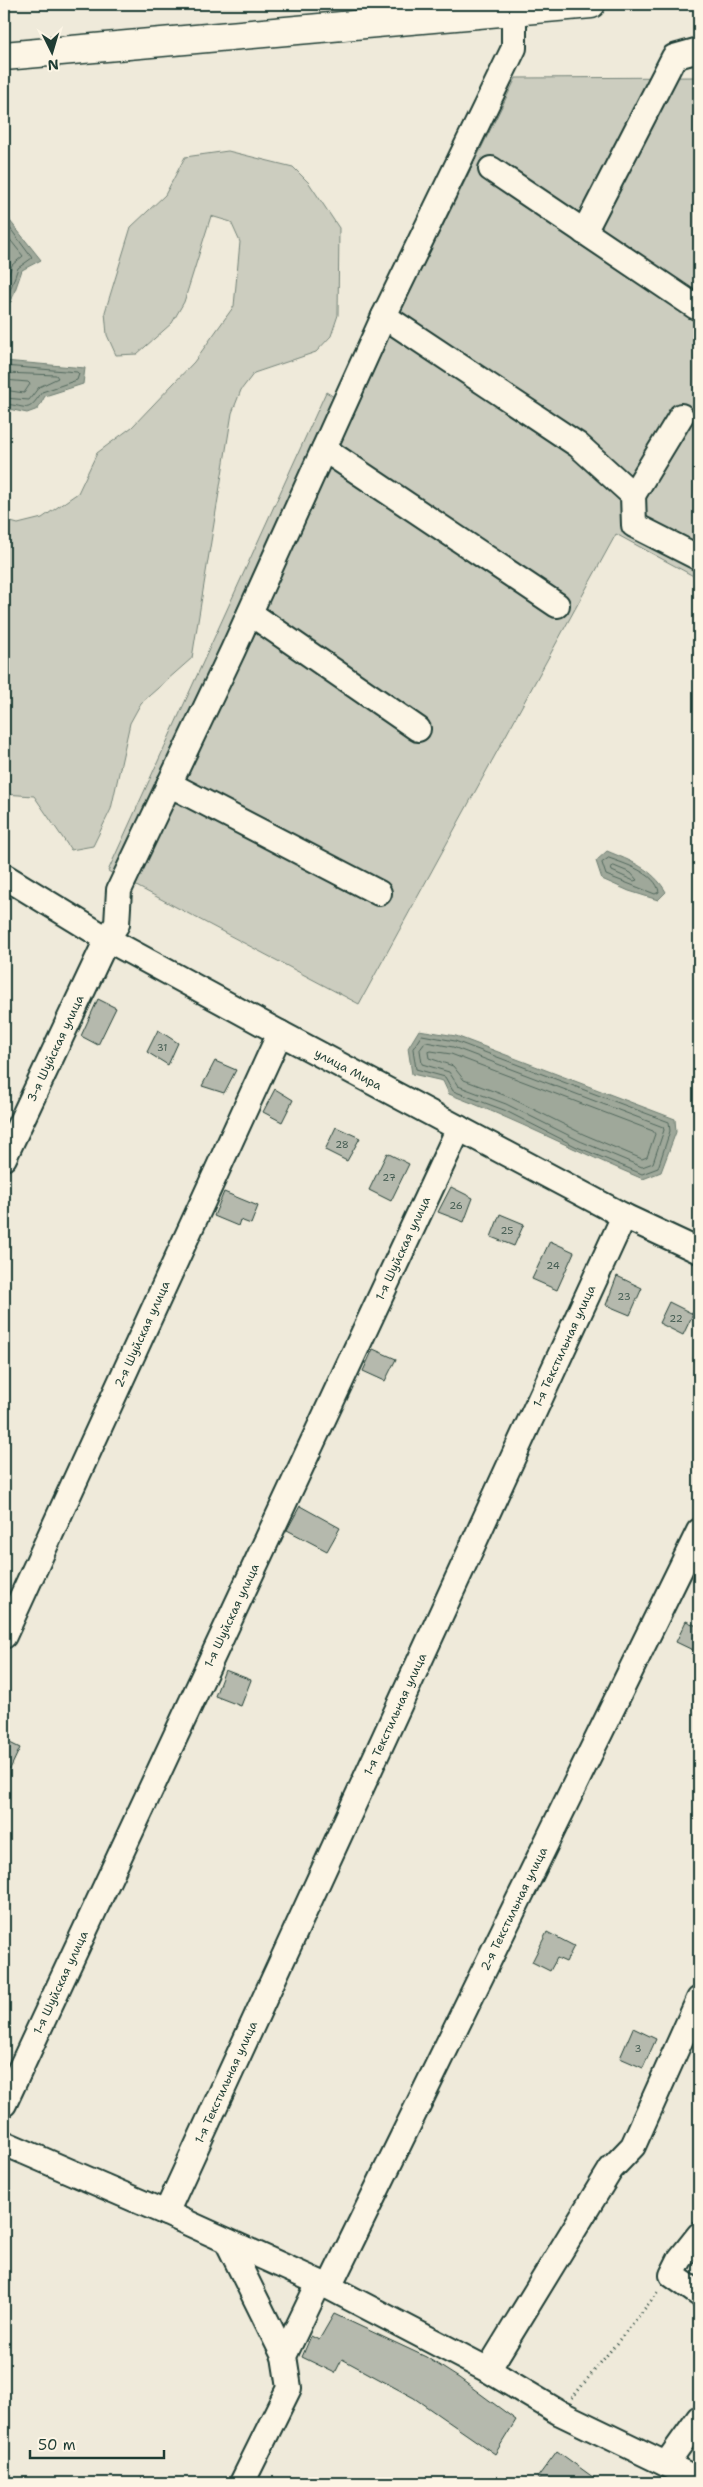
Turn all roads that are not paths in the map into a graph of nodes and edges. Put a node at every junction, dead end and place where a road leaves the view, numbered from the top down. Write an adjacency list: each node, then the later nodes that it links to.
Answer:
1 (591, 4): 2 (main road)
2 (519, 8): 4 (main road); 8 (street, 3-я Шуйская улица)
3 (699, 50): 6 (street)
4 (4, 56)
5 (491, 169): 6 (street)
6 (584, 232): 7 (street)
7 (696, 307)
8 (384, 316): 10 (street, 3-я Шуйская улица); 11 (street)
9 (681, 416): 11 (street)
10 (324, 449): 13 (street); 14 (street, 3-я Шуйская улица)
11 (633, 495): 12 (street)
12 (699, 558)
13 (558, 605)
14 (250, 613): 15 (street); 16 (street, 3-я Шуйская улица)
15 (418, 729)
16 (170, 784): 18 (street); 19 (street, 3-я Шуйская улица)
17 (4, 876): 19 (street, улица Мира)
18 (379, 893)
19 (107, 939): 20 (street, улица Мира); 22 (street, 3-я Шуйская улица)
20 (280, 1032): 21 (street, улица Мира); 26 (street, 2-я Шуйская улица)
21 (459, 1128): 23 (street, улица Мира); 28 (street, 1-я Шуйская улица)
22 (4, 1158)
23 (624, 1216): 24 (street, улица Мира); 30 (street, 1-я Текстильная улица)
24 (699, 1251)
25 (699, 1531): 33 (street, 2-я Текстильная улица)
26 (4, 1636)
27 (699, 1999): 36 (street)
28 (4, 2104)
29 (4, 2143): 30 (street)
30 (166, 2213): 32 (street)
31 (699, 2235): 34 (street)
32 (227, 2241): 33 (street); 35 (street)
33 (324, 2285): 35 (street, 2-я Текстильная улица); 36 (street)
34 (699, 2294)
35 (284, 2356): 40 (street)
36 (488, 2370): 38 (street)
37 (699, 2418): 38 (street)
38 (666, 2464): 39 (street)
39 (699, 2480)
40 (242, 2483)

